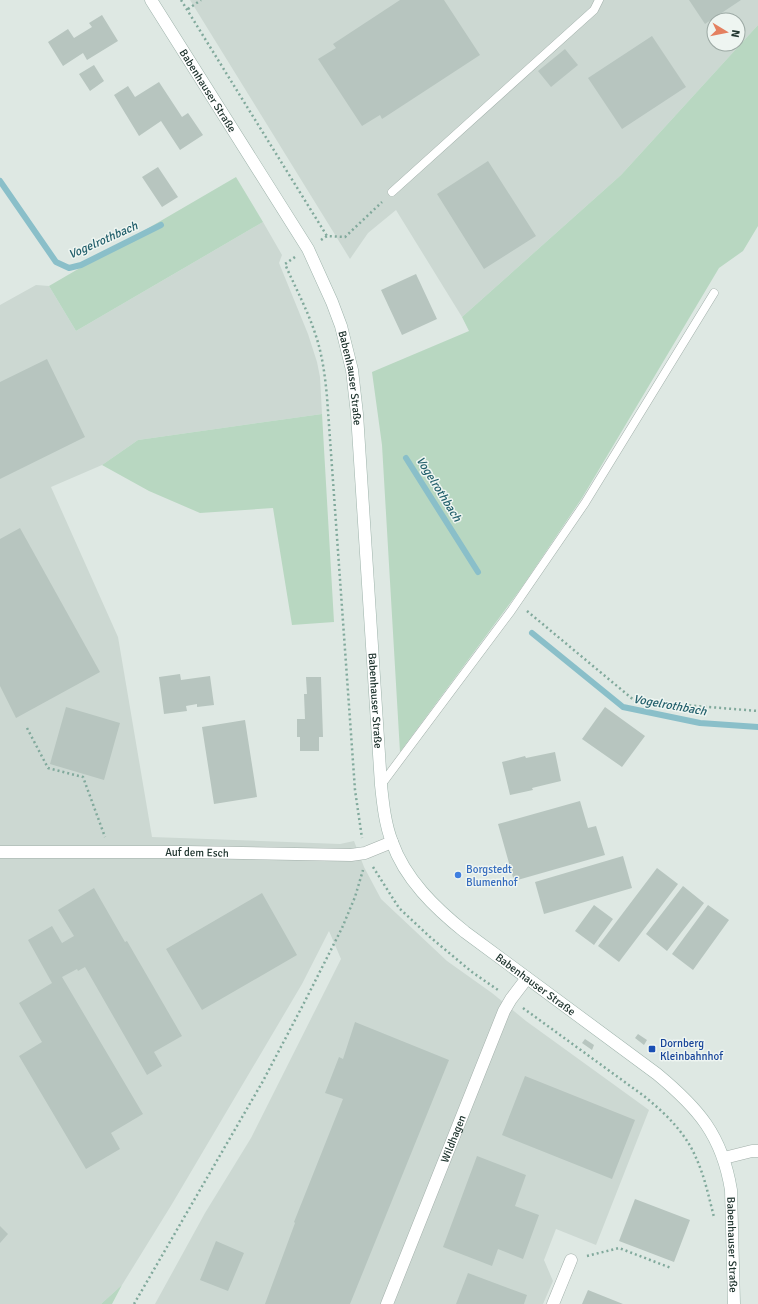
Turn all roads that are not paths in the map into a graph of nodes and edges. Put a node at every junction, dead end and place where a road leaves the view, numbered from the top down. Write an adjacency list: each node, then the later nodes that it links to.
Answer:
1 (151, 0): 5 (main road, Babenhauser Straße)
2 (599, 0): 3 (lane)
3 (392, 192)
4 (714, 293): 5 (lane)
5 (381, 784): 6 (main road, Babenhauser Straße)
6 (392, 842): 7 (main road, Auf dem Esch); 8 (main road, Babenhauser Straße)
7 (0, 852)
8 (526, 978): 10 (main road, Babenhauser Straße); 12 (main road, Wildhagen)
9 (758, 1151): 10 (main road)
10 (724, 1158): 14 (main road, Babenhauser Straße)
11 (571, 1260): 13 (main road)
12 (387, 1304)
13 (553, 1304)
14 (734, 1304)

